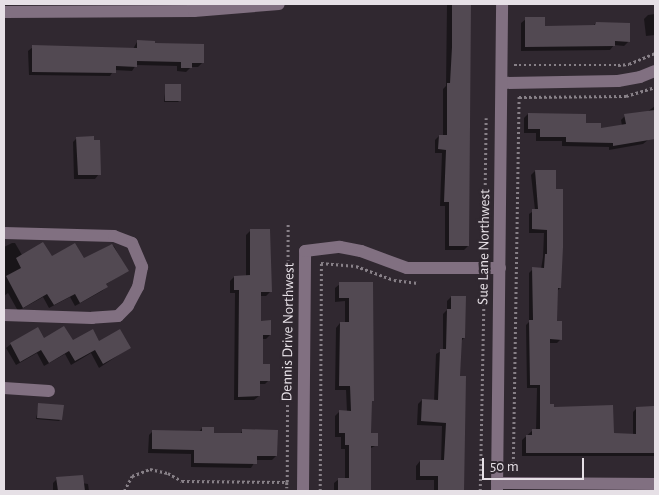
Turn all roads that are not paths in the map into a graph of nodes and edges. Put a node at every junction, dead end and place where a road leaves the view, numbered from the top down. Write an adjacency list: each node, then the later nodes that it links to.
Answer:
1 (279, 4): 3 (street)
2 (502, 4): 5 (street, Sue Lane Northwest)
3 (4, 12)
4 (655, 71): 5 (street)
5 (502, 83): 7 (street, Sue Lane Northwest)
6 (4, 234): 8 (street)
7 (500, 268): 12 (street, Sue Lane Northwest); 13 (street, Dennis Drive Northwest)
8 (4, 314)
9 (4, 388): 10 (street)
10 (49, 392)
11 (655, 484): 12 (street)
12 (497, 487)
13 (302, 491)

